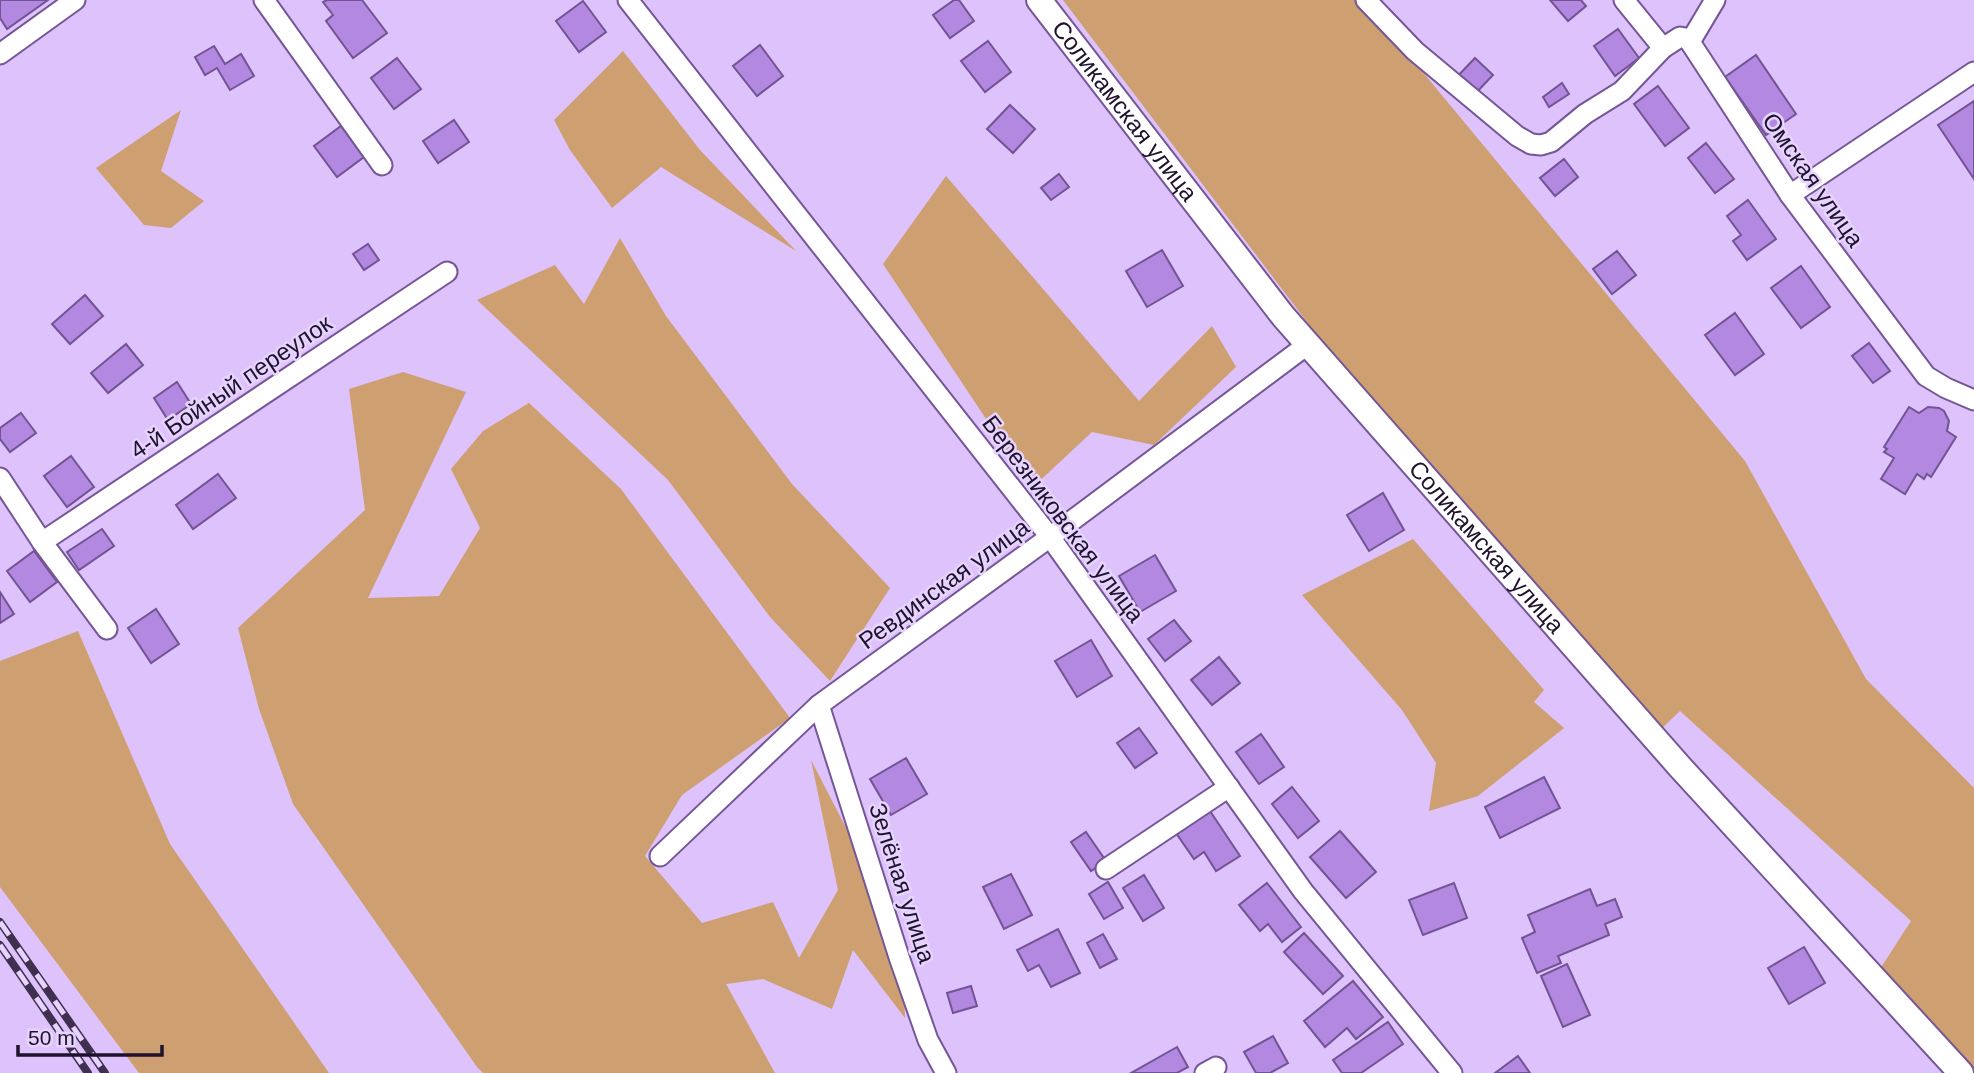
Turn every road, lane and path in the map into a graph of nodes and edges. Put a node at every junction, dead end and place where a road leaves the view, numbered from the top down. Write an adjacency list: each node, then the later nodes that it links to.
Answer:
1 (75, 0): 10 (street)
2 (264, 0): 12 (street)
3 (628, 0): 18 (street, Березниковская улица)
4 (1039, 0): 15 (main road, Соликамская улица)
5 (1366, 0): 9 (street)
6 (1623, 0): 9 (street)
7 (1715, 0): 8 (street)
8 (1690, 42): 9 (street); 13 (street, Омская улица)
9 (1662, 48)
10 (0, 54)
11 (1974, 72): 13 (street)
12 (382, 165)
13 (1790, 195): 16 (street, Омская улица)
14 (447, 272): 19 (street, 4-й Бойный переулок)
15 (1307, 345): 18 (street, Ревдинская улица); 27 (main road, Соликамская улица)
16 (1974, 400)
17 (0, 478): 19 (street)
18 (1050, 537): 21 (street, Ревдинская улица); 22 (street, Березниковская улица)
19 (42, 542): 20 (street)
20 (107, 629)
21 (819, 705): 23 (street, Ревдинская улица); 25 (street, Зелёная улица)
22 (1229, 787): 24 (street); 26 (street, Березниковская улица)
23 (660, 856)
24 (1106, 869)
25 (946, 1073)
26 (1452, 1073)
27 (1961, 1073)

